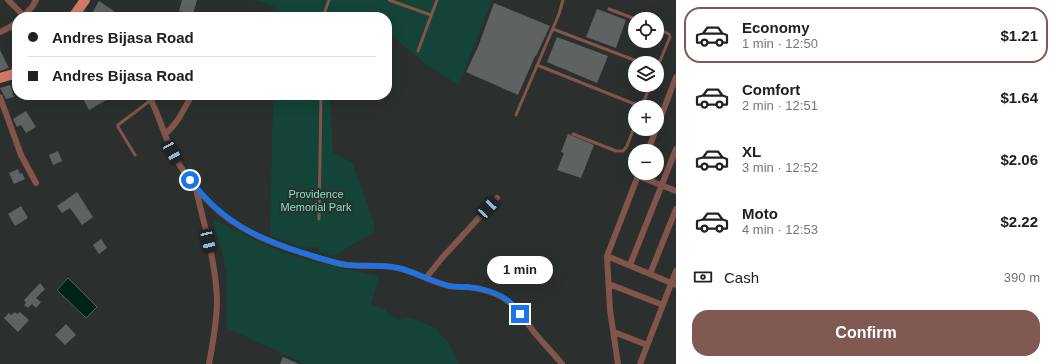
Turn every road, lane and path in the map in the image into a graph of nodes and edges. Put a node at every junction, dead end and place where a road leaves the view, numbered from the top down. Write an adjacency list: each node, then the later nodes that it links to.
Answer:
1 (8, 0): 9 (street)
2 (36, 0): 10 (street)
3 (85, 0): 11 (main road)
4 (329, 0): 12 (lane)
5 (390, 0): 13 (lane)
6 (437, 0): 13 (lane)
7 (563, 0): 16 (lane)
8 (609, 9): 14 (lane)
9 (19, 12)
10 (28, 12)
11 (76, 12)
12 (325, 12)
13 (431, 15): 19 (lane)
14 (628, 16)
15 (12, 26): 17 (street)
16 (553, 28): 21 (lane); 22 (lane)
17 (0, 32)
18 (664, 32): 20 (lane)
19 (418, 51)
20 (662, 56)
21 (628, 57)
22 (537, 65): 31 (lane); 33 (lane)
23 (12, 74): 25 (main road)
24 (676, 77): 32 (street)
25 (0, 78)
26 (0, 97): 41 (street)
27 (147, 100): 38 (lane)
28 (150, 100): 34 (street)
29 (189, 100): 34 (street)
30 (321, 100): 47 (lane)
31 (628, 101)
32 (664, 109)
33 (516, 115)
34 (165, 134): 43 (street)
35 (573, 134): 36 (lane)
36 (631, 136)
37 (676, 149): 42 (street)
38 (135, 154)
39 (637, 180): 48 (street)
40 (650, 180): 42 (street)
41 (36, 184)
42 (662, 186): 44 (street); 49 (street)
43 (196, 187): 52 (street); 58 (street)
44 (676, 191)
45 (497, 198): 52 (street)
46 (676, 209): 51 (street)
47 (320, 219)
48 (607, 256): 49 (street); 53 (street)
49 (630, 265): 51 (street)
50 (676, 271): 54 (street)
51 (650, 274): 54 (street)
52 (426, 278): 59 (street)
53 (609, 284): 55 (street); 56 (street)
54 (674, 284): 55 (street)
55 (663, 305): 57 (street)
56 (614, 332): 57 (street); 60 (street)
57 (647, 345): 61 (street)
58 (210, 364)
59 (562, 364)
60 (618, 364)
61 (640, 364)

